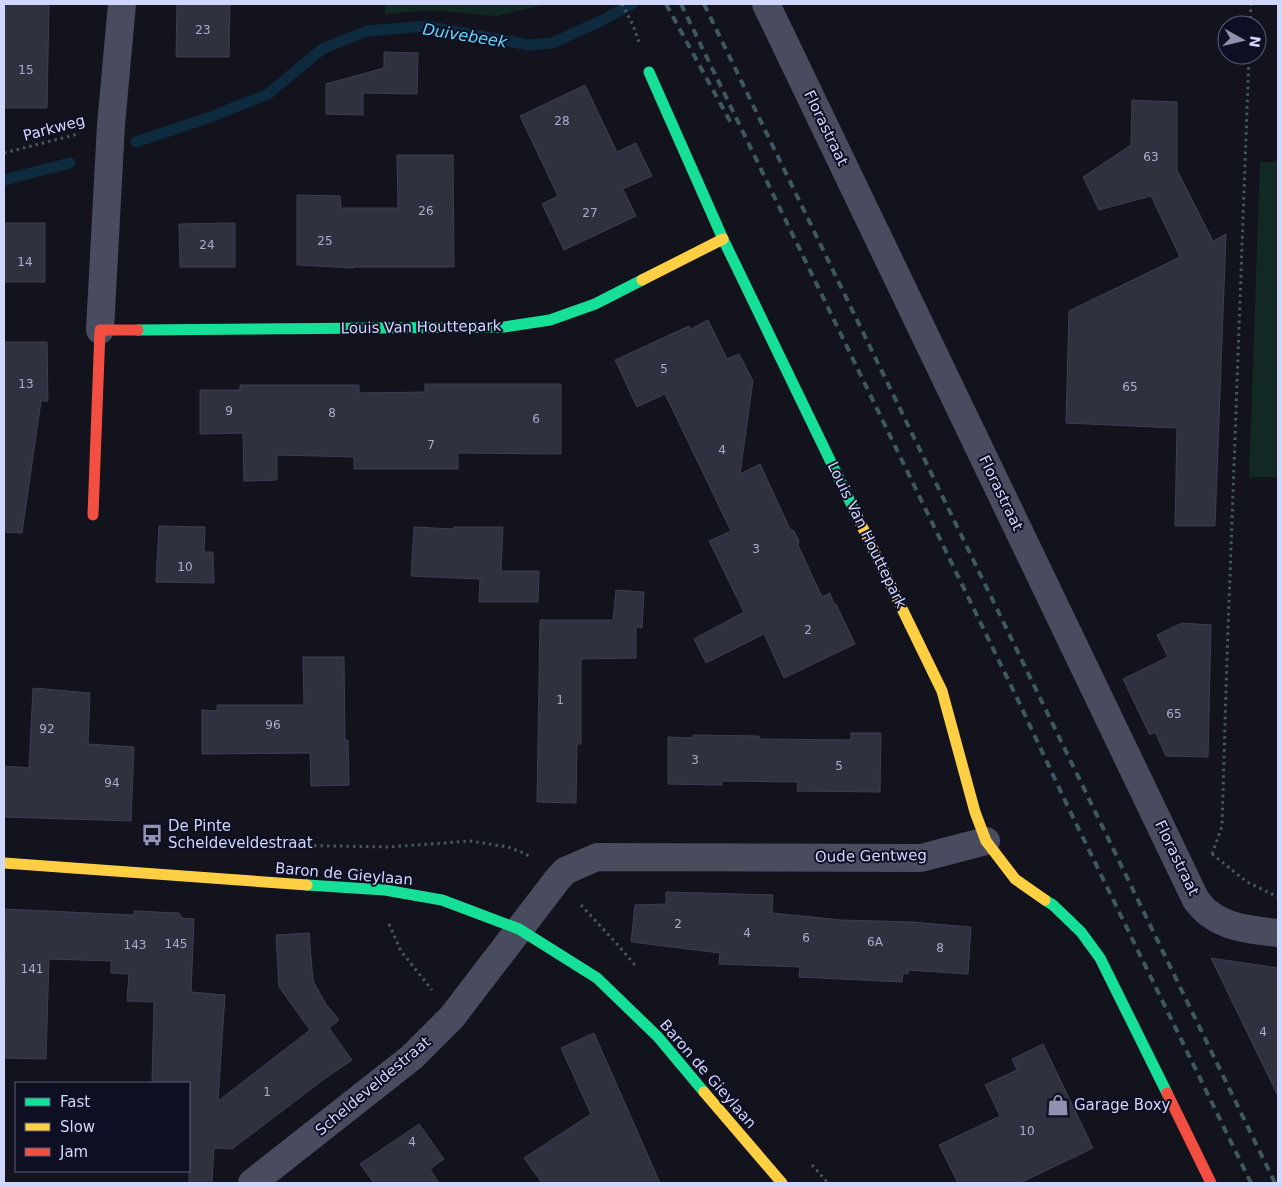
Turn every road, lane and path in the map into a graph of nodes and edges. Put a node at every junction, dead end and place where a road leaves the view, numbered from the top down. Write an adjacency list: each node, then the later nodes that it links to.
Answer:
1 (122, 4): 7 (street)
2 (622, 4): 4 (path)
3 (766, 4): 16 (street, Florastraat)
4 (633, 25)
5 (1249, 65): 16 (path)
6 (649, 72): 9 (street, Louis Van Houttepark)
7 (111, 125): 8 (path, Parkweg); 10 (street)
8 (4, 153)
9 (723, 239): 10 (street, Louis Van Houttepark); 12 (street, Louis Van Houttepark)
10 (100, 330): 11 (street)
11 (92, 515)
12 (986, 841): 17 (street, Oude Gentweg); 22 (street)
13 (389, 847): 15 (path)
14 (4, 863): 15 (street, Baron de Gieylaan)
15 (385, 890): 17 (street, Baron de Gieylaan); 19 (path)
16 (1196, 900): 18 (street, Florastraat)
17 (519, 929): 19 (street, Scheldeveldestraat); 21 (street, Baron de Gieylaan)
18 (1278, 933)
19 (452, 1016): 20 (street, Scheldeveldestraat)
20 (252, 1183)
21 (782, 1183)
22 (1211, 1183)

